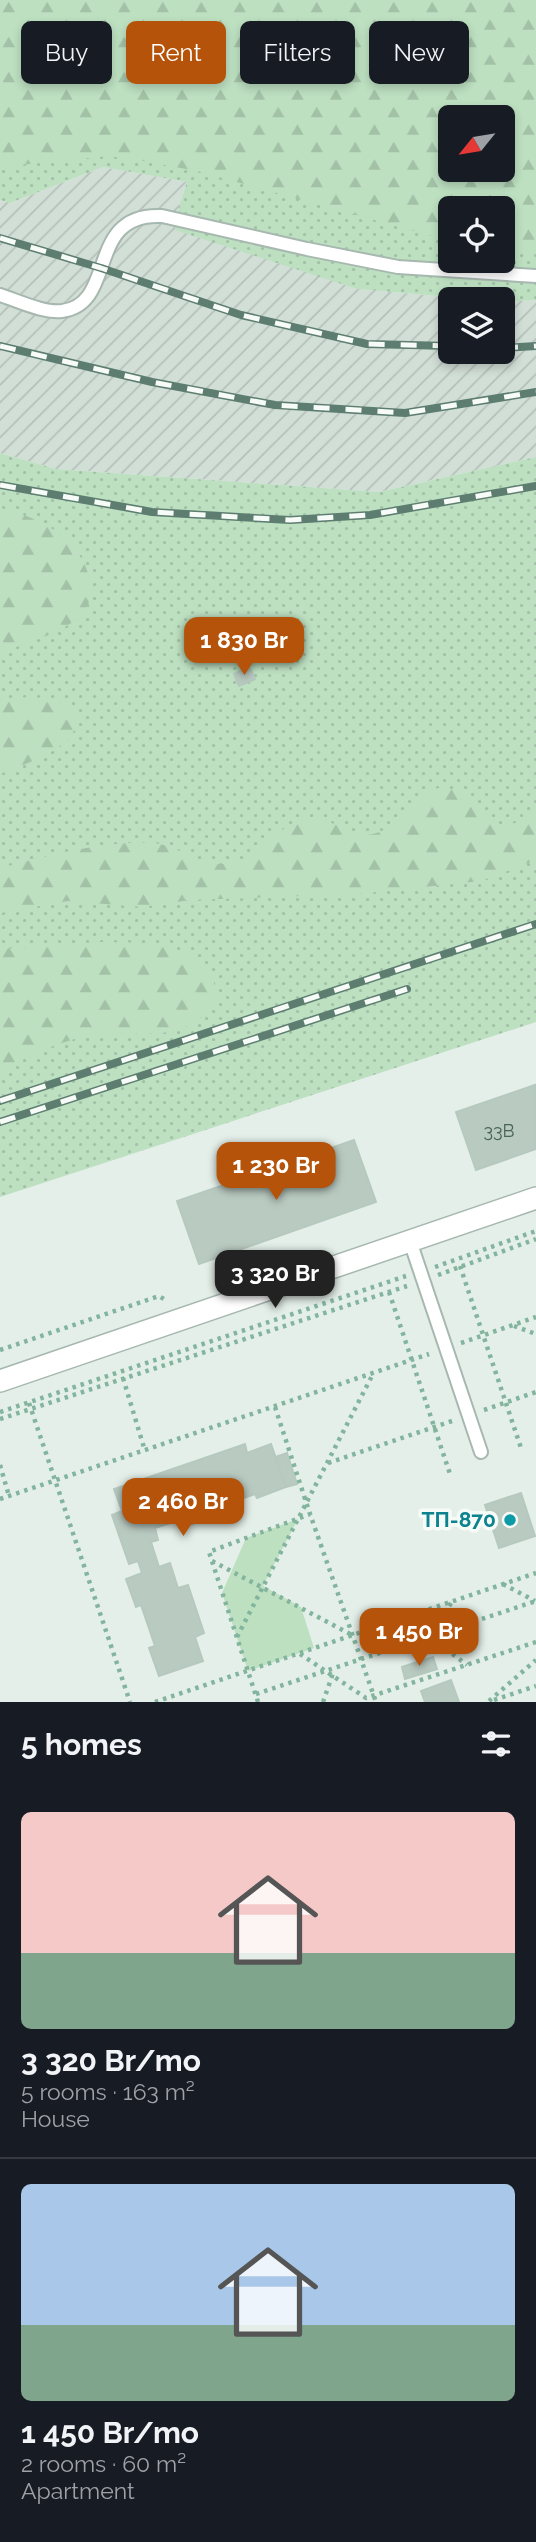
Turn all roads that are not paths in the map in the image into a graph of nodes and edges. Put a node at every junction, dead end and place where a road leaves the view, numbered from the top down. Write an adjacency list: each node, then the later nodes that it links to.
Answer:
1 (536, 276): 2 (lane)
2 (0, 295)
3 (536, 1198): 4 (street)
4 (410, 1241): 5 (street); 6 (lane)
5 (0, 1381)
6 (481, 1452)

